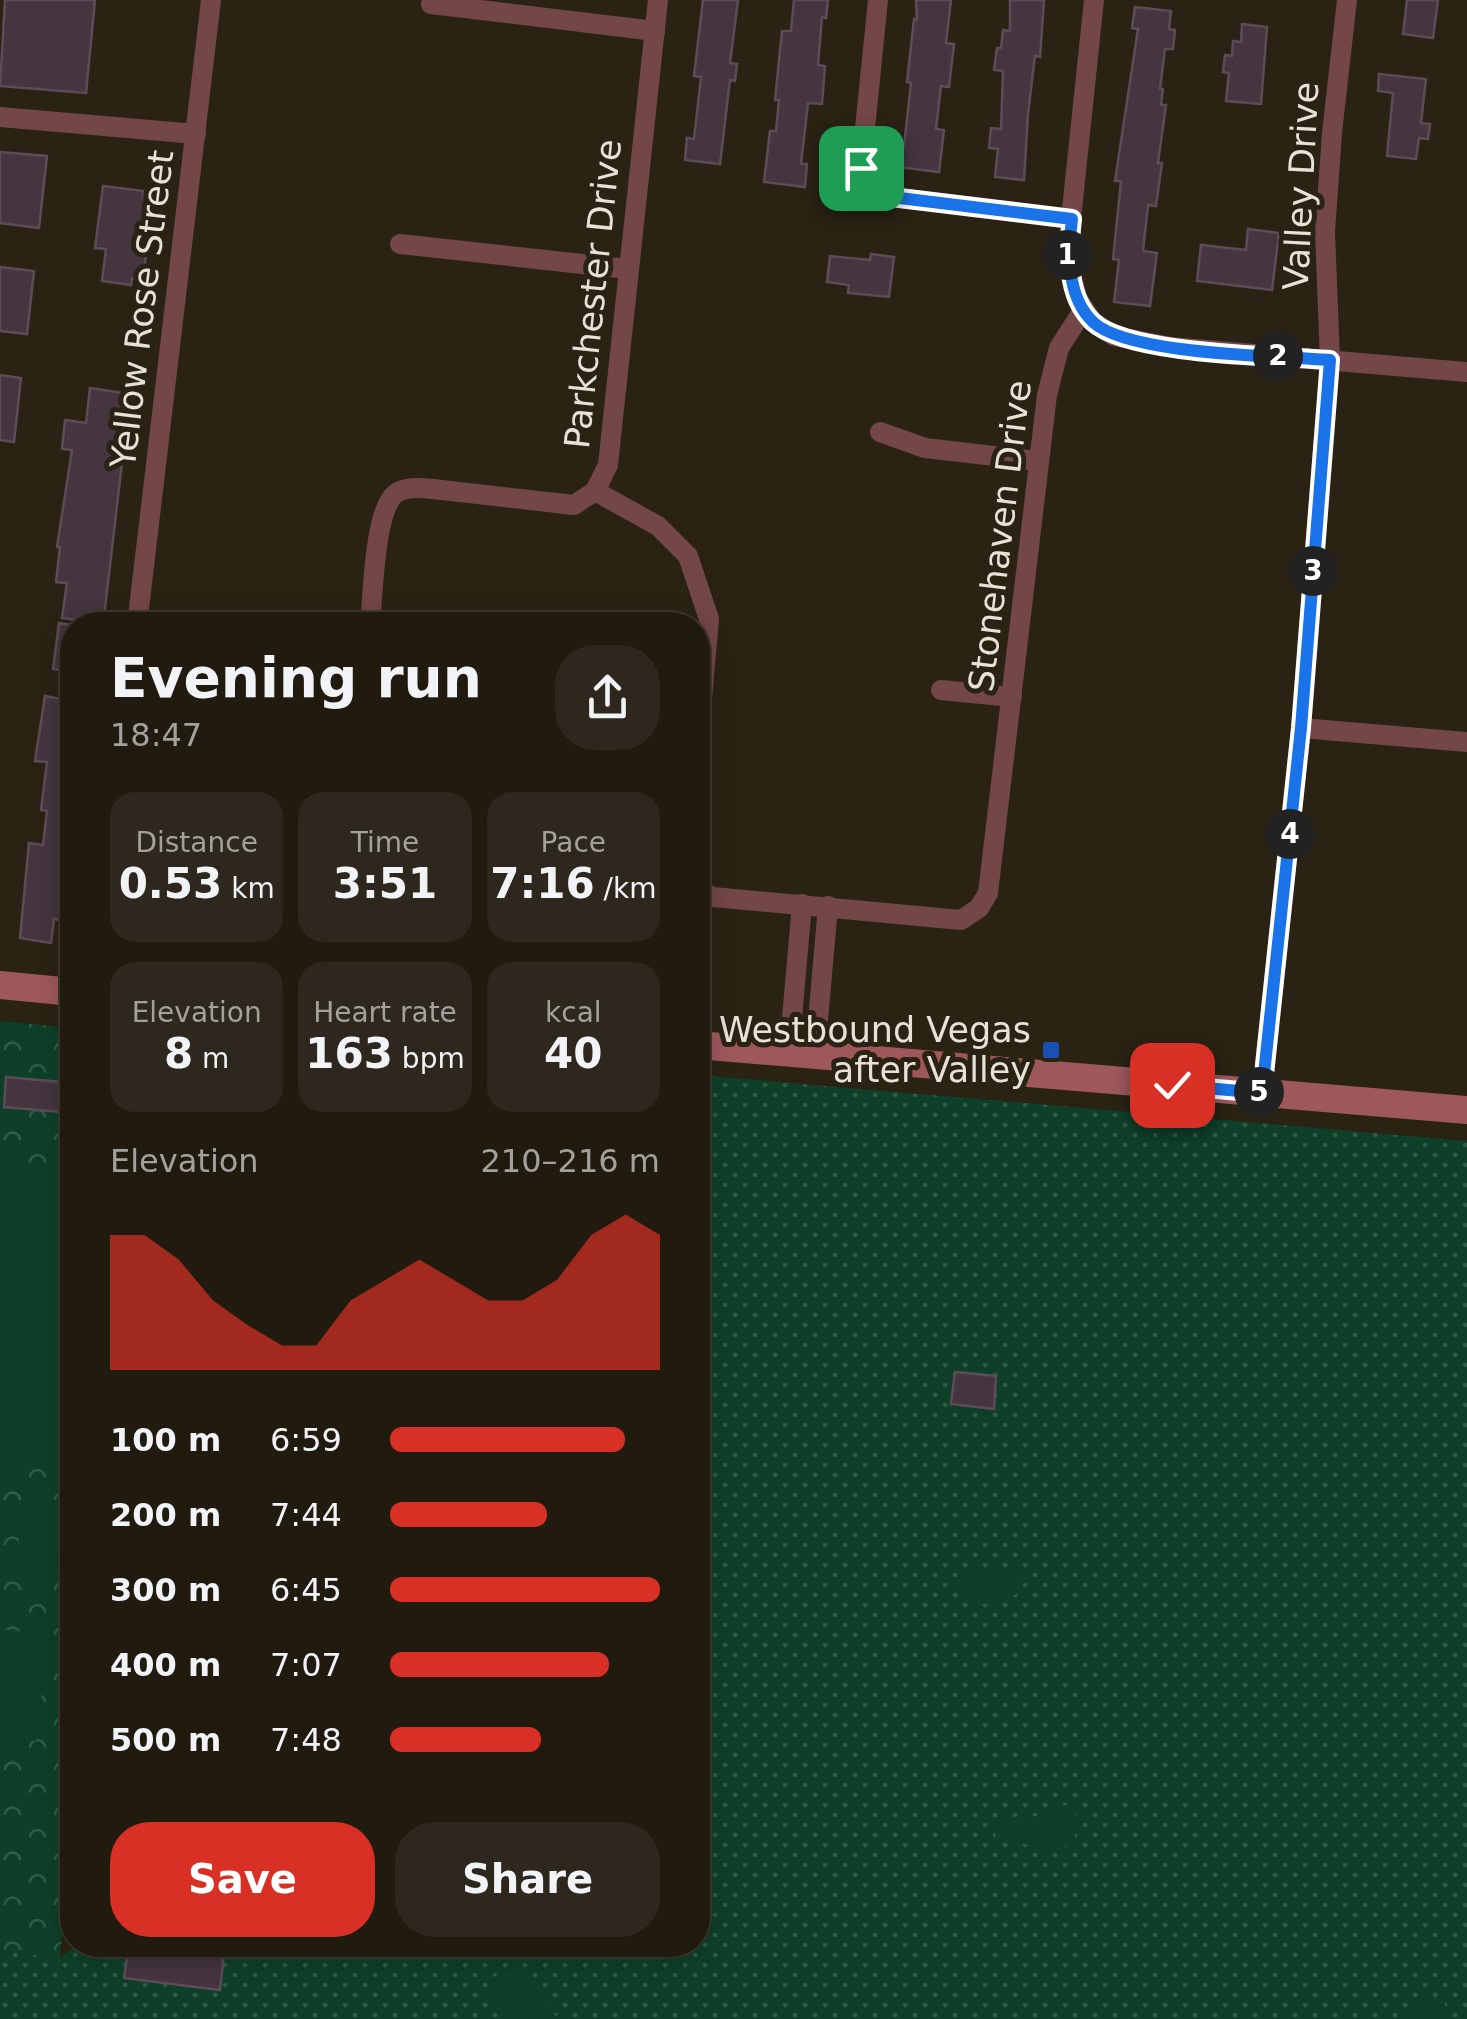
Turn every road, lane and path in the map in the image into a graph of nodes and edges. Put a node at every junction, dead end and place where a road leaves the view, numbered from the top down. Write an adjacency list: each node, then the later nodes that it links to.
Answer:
1 (211, 0): 9 (street, Yellow Rose Street)
2 (658, 0): 7 (street, Parkchester Drive)
3 (878, 0): 10 (street)
4 (1094, 0): 10 (street)
5 (1346, 0): 14 (street, Valley Drive)
6 (431, 4): 7 (street)
7 (655, 30): 12 (street, Parkchester Drive)
8 (0, 117): 9 (street)
9 (196, 134): 19 (street, Yellow Rose Street)
10 (1072, 219): 13 (street)
11 (400, 244): 12 (street)
12 (628, 269): 18 (street, Parkchester Drive)
13 (1084, 309): 14 (street); 17 (street, Stonehaven Drive)
14 (1330, 360): 15 (street); 24 (street, Valley Drive)
15 (1467, 372)
16 (880, 432): 17 (street)
17 (1038, 461): 23 (street, Stonehaven Drive)
18 (594, 491): 20 (street, Parkchester Drive); 21 (street)
19 (140, 612)
20 (371, 612)
21 (707, 612)
22 (941, 690): 23 (street)
23 (1012, 697): 28 (street, Stonehaven Drive)
24 (1301, 728): 25 (street); 33 (street, Valley Drive)
25 (1467, 742)
26 (710, 896): 27 (street)
27 (802, 904): 28 (street); 32 (street)
28 (828, 906): 32 (street)
29 (0, 986): 30 (main road)
30 (60, 991)
31 (710, 1046): 32 (main road)
32 (802, 1054): 33 (main road)
33 (1262, 1093): 34 (main road)
34 (1467, 1110)

